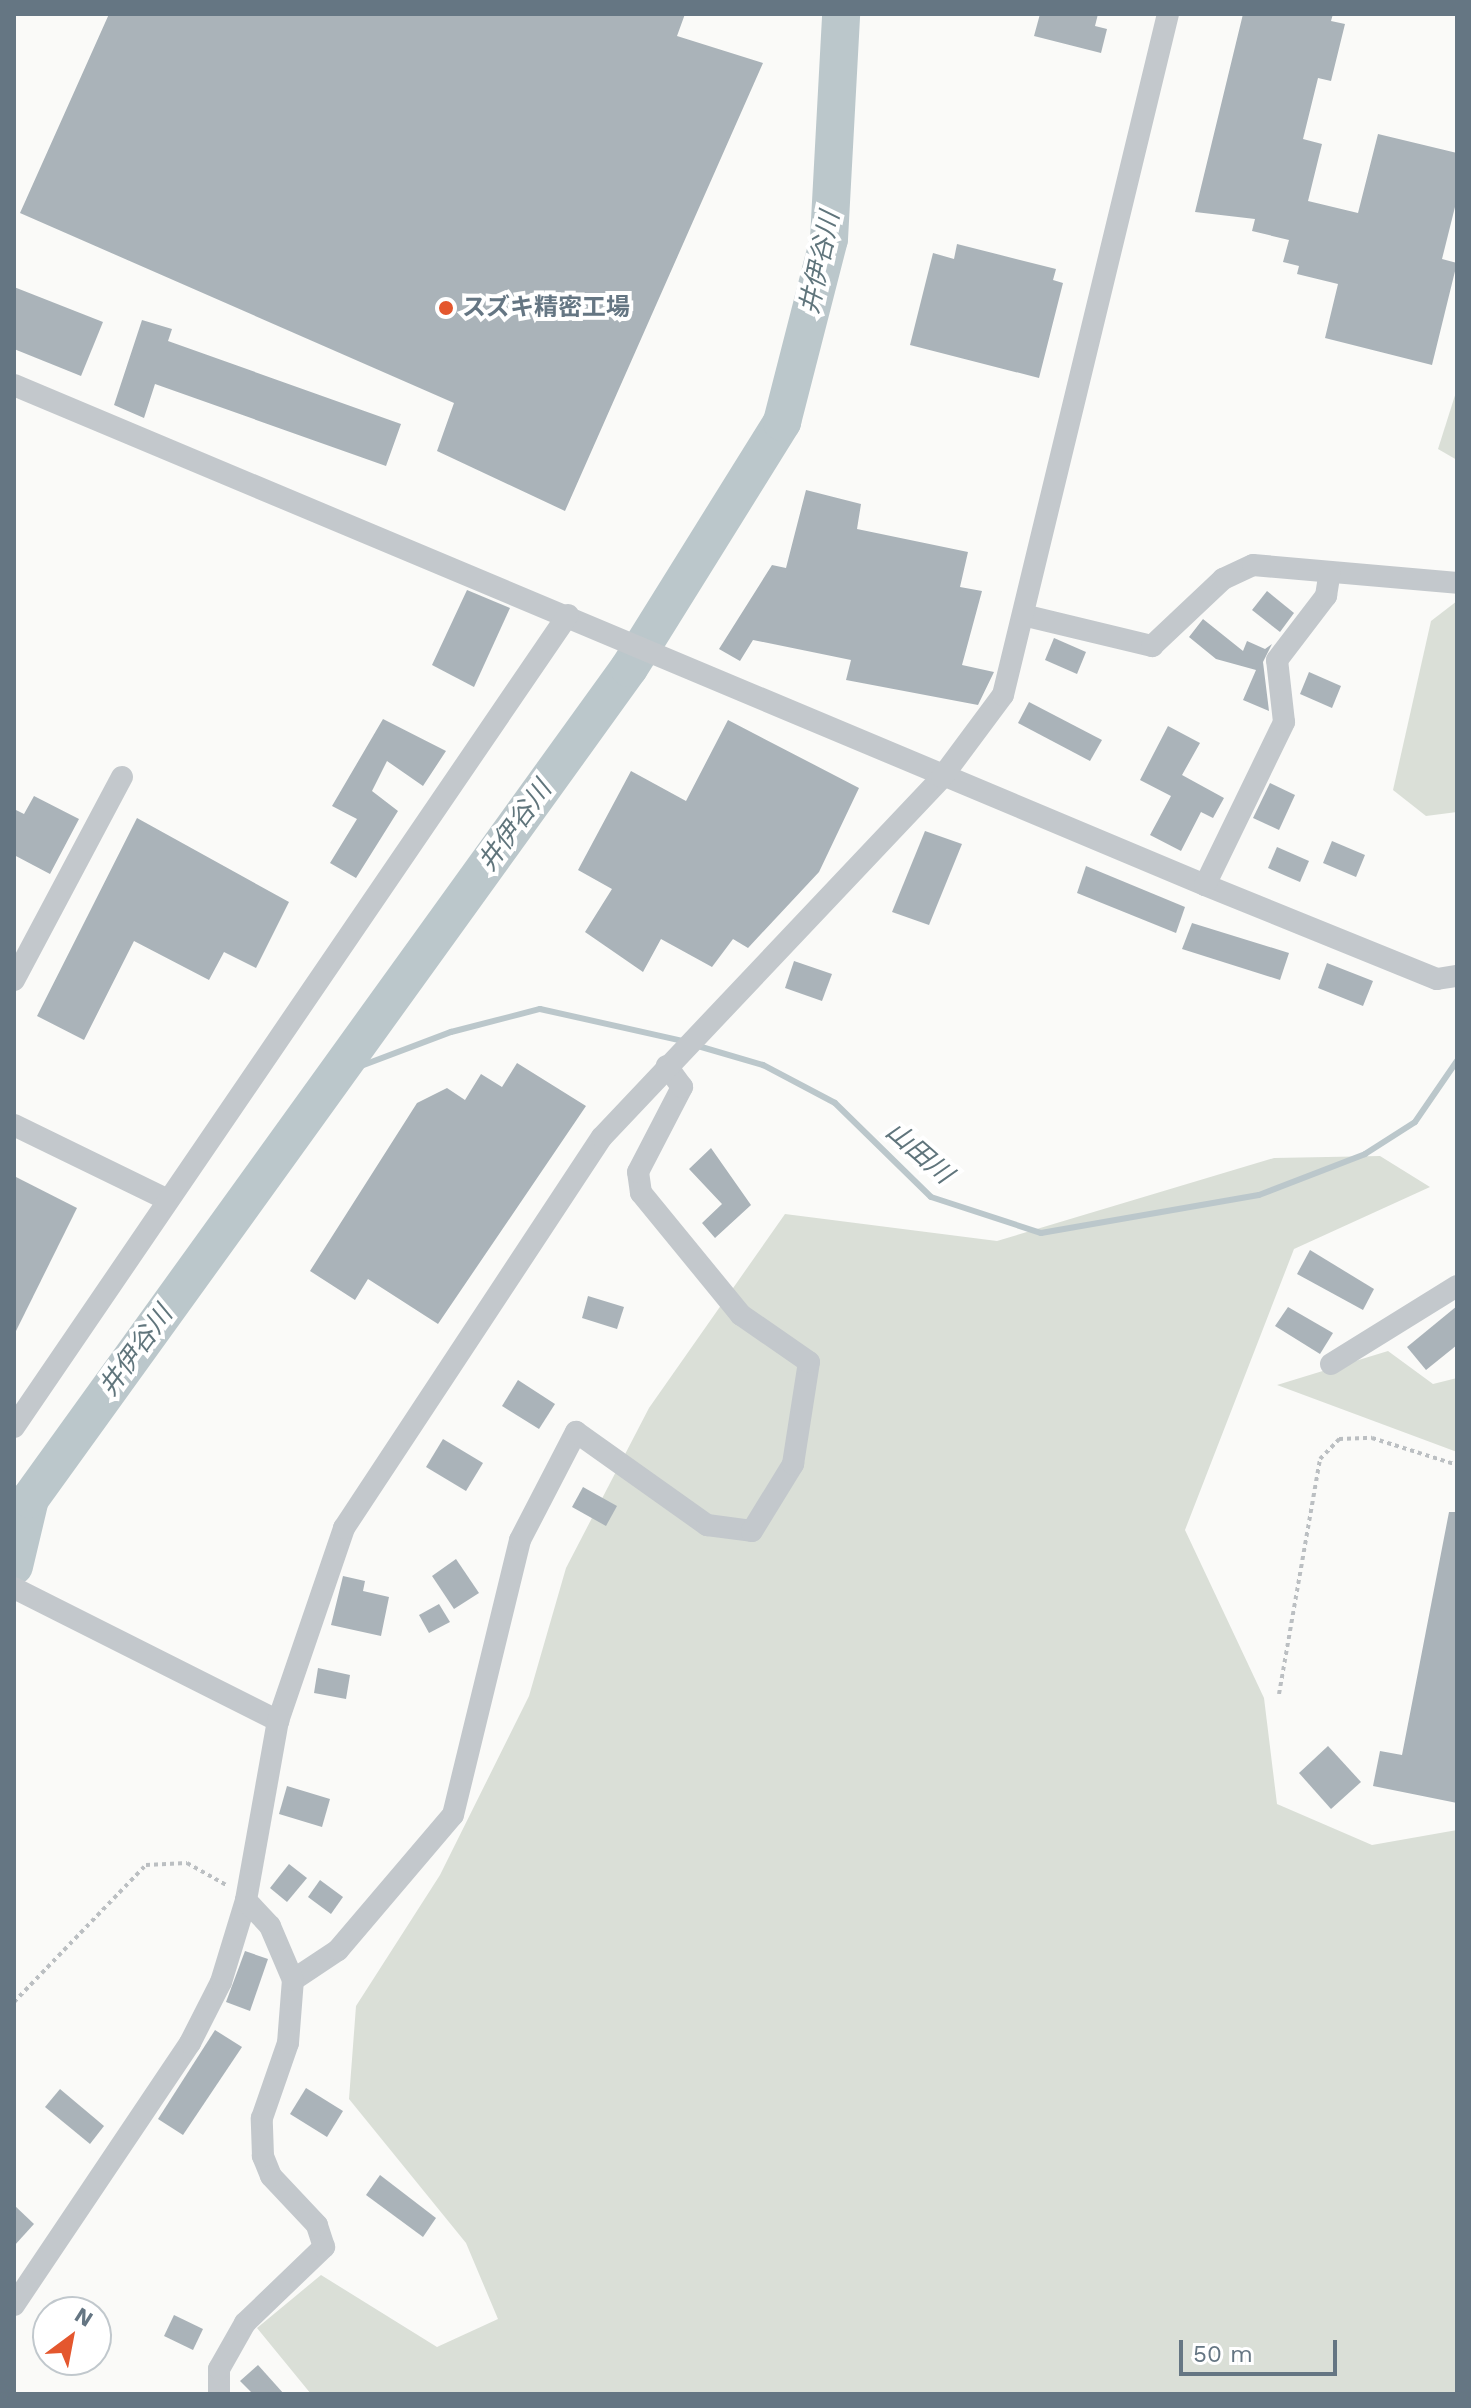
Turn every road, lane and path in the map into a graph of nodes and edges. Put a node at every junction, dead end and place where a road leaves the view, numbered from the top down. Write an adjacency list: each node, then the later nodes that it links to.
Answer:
1 (1168, 14): 6 (street)
2 (14, 385): 5 (street)
3 (1330, 572): 4 (street); 6 (street); 9 (street)
4 (1457, 583)
5 (568, 615): 8 (street); 14 (street)
6 (1027, 616): 8 (street)
7 (122, 777): 11 (street)
8 (942, 777): 9 (street); 12 (street)
9 (1205, 885): 10 (street)
10 (1457, 976)
11 (14, 980)
12 (672, 1062): 21 (street); 23 (street)
13 (14, 1125): 14 (street)
14 (164, 1198): 17 (street)
15 (1457, 1286): 16 (street)
16 (1331, 1364)
17 (14, 1427)
18 (1457, 1465): 20 (path)
19 (14, 1588): 21 (street)
20 (1279, 1694)
21 (278, 1721): 22 (street)
22 (246, 1900): 23 (street); 24 (path); 25 (street)
23 (293, 1980): 26 (street)
24 (14, 2002)
25 (14, 2305)
26 (219, 2394)

